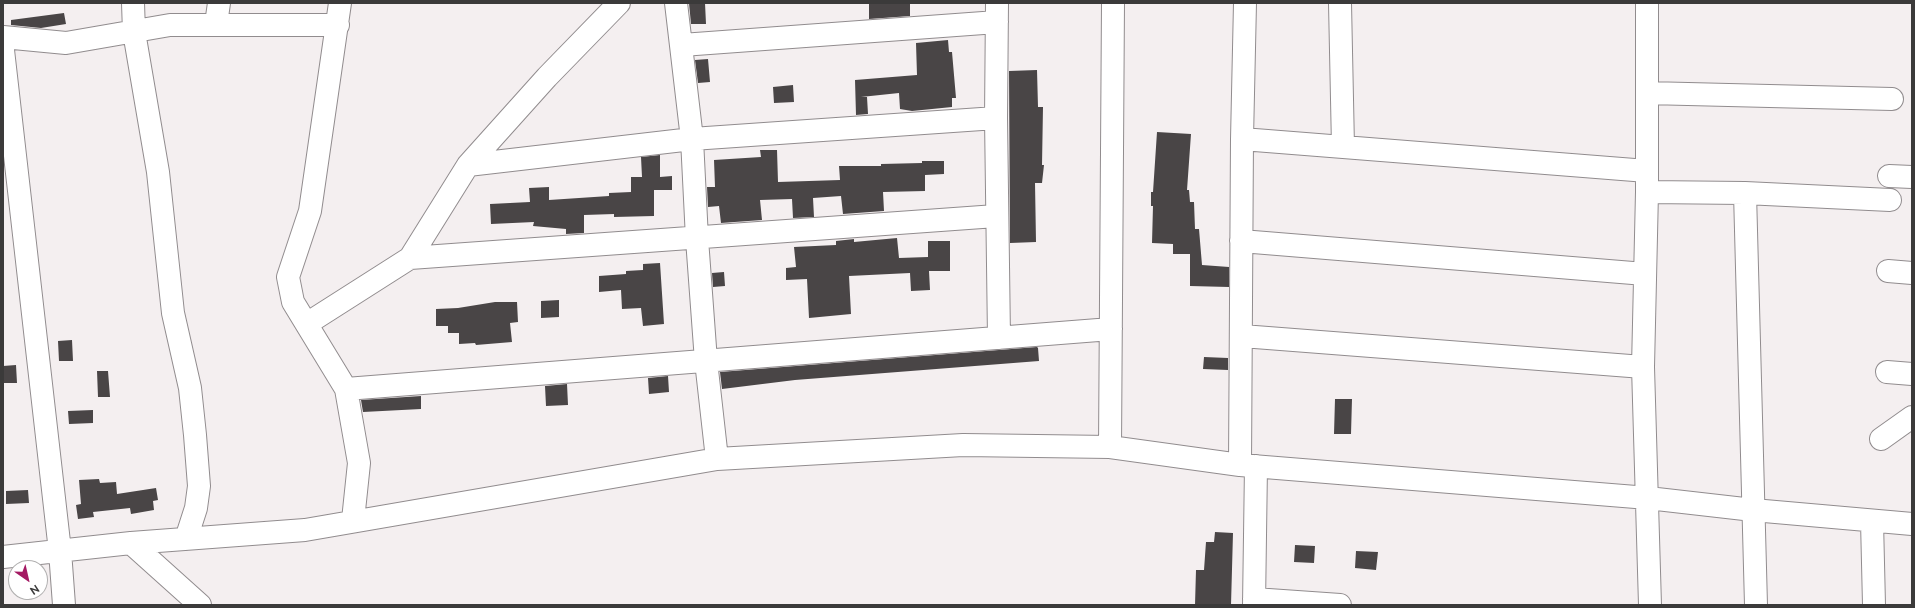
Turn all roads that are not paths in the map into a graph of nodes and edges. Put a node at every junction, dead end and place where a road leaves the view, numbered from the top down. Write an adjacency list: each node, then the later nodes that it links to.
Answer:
1 (133, 3): 13 (street)
2 (219, 3): 11 (street)
3 (340, 3): 12 (street)
4 (619, 3): 23 (street)
5 (676, 3): 15 (street)
6 (1113, 3): 38 (street)
7 (1245, 3): 21 (street)
8 (1340, 3): 22 (street)
9 (1647, 3): 17 (street)
10 (997, 12): 15 (street); 19 (street)
11 (216, 24): 12 (street); 13 (street)
12 (338, 25): 37 (street)
13 (134, 32): 14 (street); 56 (street)
14 (3, 37)
15 (682, 45): 20 (street)
16 (3, 50): 24 (street)
17 (1647, 93): 18 (street); 27 (street)
18 (1892, 100)
19 (996, 118): 20 (street); 30 (street)
20 (692, 139): 23 (street); 31 (street)
21 (1242, 139): 22 (street); 32 (street)
22 (1343, 146): 27 (street)
23 (468, 165): 33 (street)
24 (10, 167): 58 (street)
25 (1889, 176): 26 (street)
26 (1912, 177)
27 (1647, 181): 28 (street); 36 (street)
28 (1746, 193): 29 (street); 52 (street)
29 (1890, 200)
30 (996, 216): 31 (street); 40 (street)
31 (697, 239): 33 (street); 41 (street)
32 (1241, 241): 36 (street); 39 (street)
33 (410, 258): 37 (street)
34 (1888, 271): 35 (street)
35 (1912, 273)
36 (1644, 274): 42 (street)
37 (308, 323): 45 (street)
38 (1110, 329): 40 (street); 48 (street)
39 (1242, 336): 42 (street); 50 (street)
40 (999, 338): 41 (street)
41 (706, 361): 45 (street); 49 (street)
42 (1643, 367): 51 (street)
43 (1887, 372): 44 (street)
44 (1912, 374)
45 (346, 389): 53 (street)
46 (1912, 417): 47 (street)
47 (1881, 439)
48 (1110, 447): 49 (street); 50 (street)
49 (717, 459): 53 (street)
50 (1248, 466): 51 (street); 60 (street)
51 (1648, 498): 52 (street); 64 (street)
52 (1753, 510): 54 (street); 65 (street)
53 (353, 520): 56 (street)
54 (1872, 521): 55 (street); 66 (street)
55 (1912, 524)
56 (186, 539): 57 (street)
57 (131, 544): 58 (street); 62 (street)
58 (60, 551): 59 (street); 61 (street)
59 (3, 557)
60 (1254, 602): 63 (street)
61 (64, 605)
62 (200, 605)
63 (1340, 605)
64 (1650, 605)
65 (1756, 605)
66 (1874, 605)

